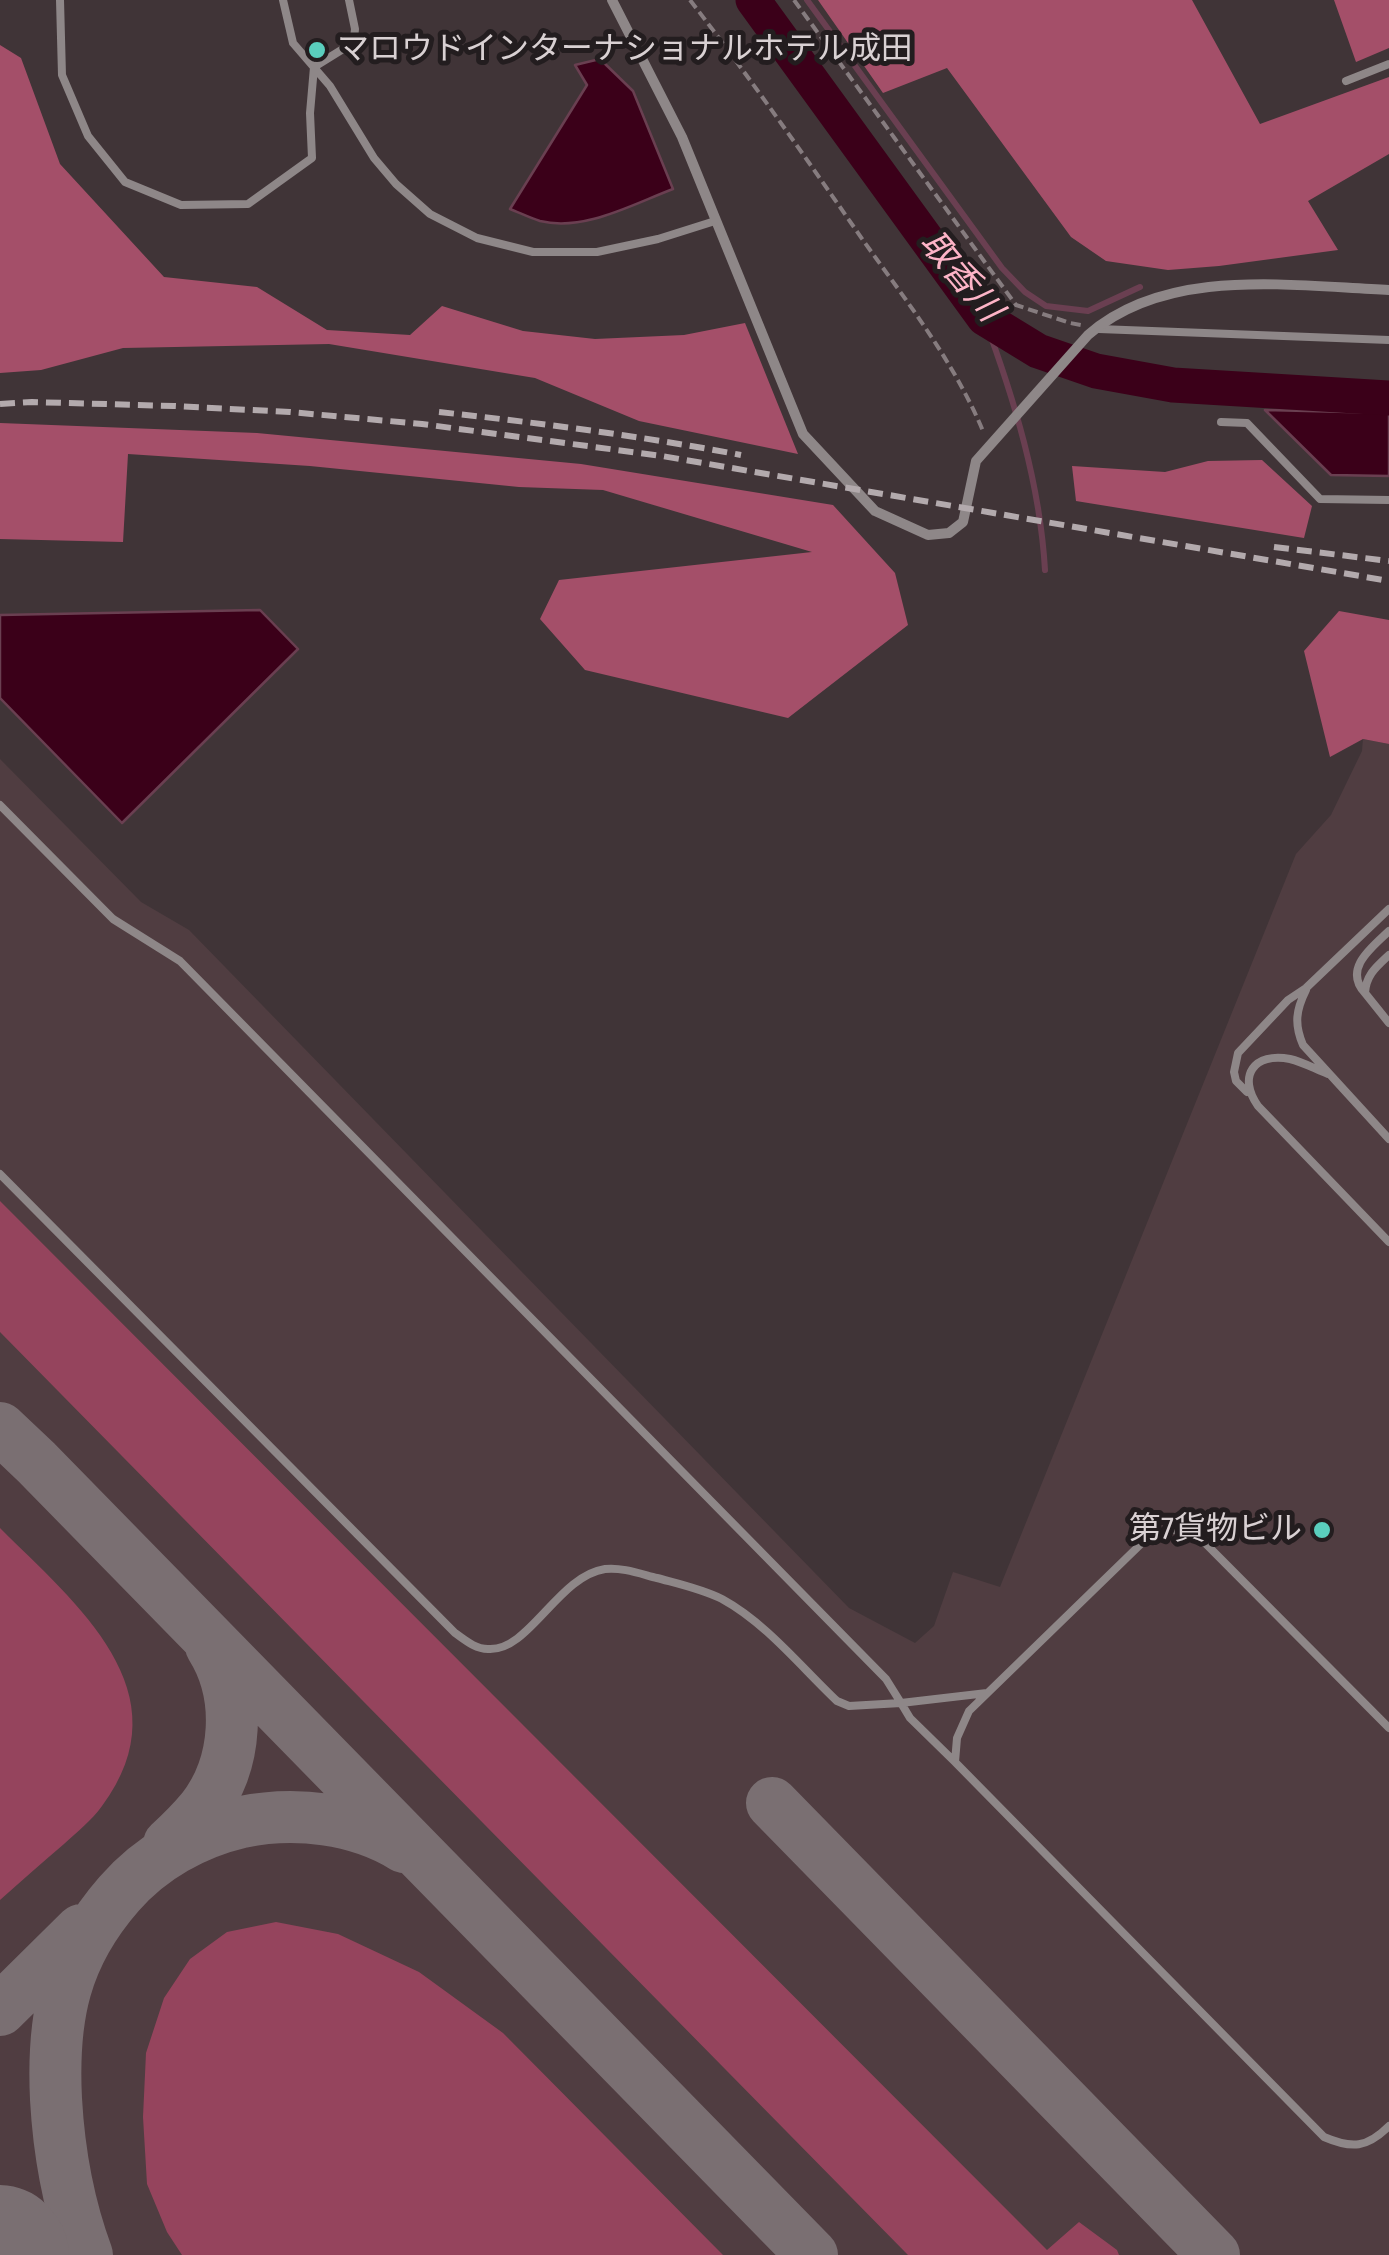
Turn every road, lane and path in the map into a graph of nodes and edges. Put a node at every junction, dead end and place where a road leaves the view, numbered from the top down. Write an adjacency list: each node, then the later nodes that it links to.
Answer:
1 (60, 0): 8 (lane)
2 (283, 0): 8 (lane)
3 (349, 0): 8 (lane)
4 (612, 0): 10 (street)
5 (690, 0): 15 (path)
6 (794, 0): 12 (path)
7 (1389, 64): 9 (lane)
8 (314, 67): 10 (lane)
9 (1346, 82)
10 (715, 221): 15 (street)
11 (1389, 290): 12 (street)
12 (1096, 328): 13 (lane); 15 (street)
13 (1389, 340)
14 (1221, 422): 16 (lane)
15 (991, 443)
16 (1389, 500)
17 (0, 805): 30 (lane)
18 (1389, 909): 21 (lane)
19 (1389, 931): 22 (lane)
20 (1389, 955): 22 (lane)
21 (1306, 988): 24 (lane); 25 (lane)
22 (1365, 994): 23 (lane)
23 (1389, 1023)
24 (1328, 1074): 25 (lane); 26 (lane)
25 (1250, 1095): 28 (lane)
26 (1389, 1139)
27 (0, 1174): 30 (lane)
28 (1389, 1242)
29 (987, 1693): 30 (lane); 31 (lane); 32 (lane)
30 (900, 1703): 32 (lane)
31 (1389, 1728)
32 (955, 1762): 33 (lane)
33 (1389, 2126)

